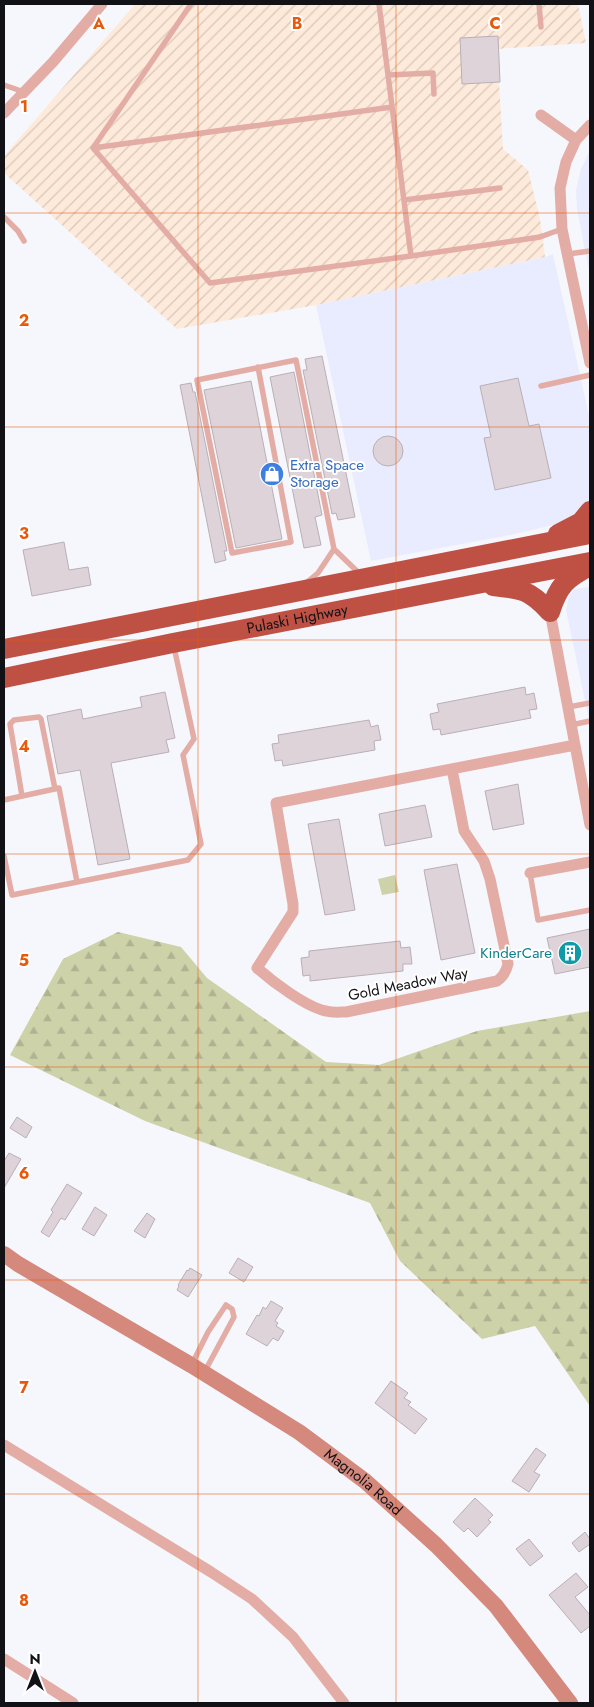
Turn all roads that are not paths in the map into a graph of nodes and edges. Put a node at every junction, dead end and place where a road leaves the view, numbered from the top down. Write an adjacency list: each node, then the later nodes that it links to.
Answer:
1 (102, 4): 8 (street)
2 (192, 4): 15 (lane)
3 (379, 4): 6 (lane)
4 (539, 4): 5 (lane)
5 (541, 27)
6 (388, 75): 9 (lane); 10 (lane)
7 (4, 85): 8 (lane)
8 (24, 92): 11 (street)
9 (434, 94)
10 (392, 106): 15 (lane); 17 (lane)
11 (4, 113)
12 (541, 115): 14 (street)
13 (590, 124): 14 (street)
14 (576, 140): 19 (street)
15 (93, 148): 23 (lane)
16 (500, 188): 17 (lane)
17 (404, 200): 23 (lane)
18 (4, 217): 20 (lane)
19 (562, 229): 22 (street); 23 (lane)
20 (24, 241)
21 (590, 250): 22 (lane)
22 (568, 254): 24 (street)
23 (411, 256)
24 (587, 328): 25 (street)
25 (590, 363)
26 (258, 367): 26 (lane); 32 (lane)
27 (590, 375): 28 (lane)
28 (541, 386)
29 (590, 512): 31 (highway)
30 (590, 534): 31 (highway, Pulaski Highway)
31 (542, 543): 35 (highway, Pulaski Highway)
32 (334, 549): 35 (lane); 37 (lane)
33 (590, 562): 36 (highway, Pulaski Highway)
34 (590, 566): 38 (highway)
35 (365, 578): 37 (highway, Pulaski Highway)
36 (474, 585): 38 (highway); 39 (highway, Pulaski Highway)
37 (296, 592): 40 (highway, Pulaski Highway)
38 (550, 612): 43 (street)
39 (173, 643): 41 (highway, Pulaski Highway); 55 (lane)
40 (4, 649)
41 (4, 678)
42 (590, 703): 43 (lane)
43 (568, 707): 45 (street)
44 (590, 721): 45 (lane)
45 (571, 725): 46 (street)
46 (575, 745): 47 (street, Gold Meadow Way); 51 (street)
47 (452, 768): 47 (street, Gold Meadow Way)
48 (55, 789): 49 (lane); 49 (lane); 55 (lane)
49 (22, 796): 50 (lane)
50 (4, 800)
51 (590, 825)
52 (4, 856): 55 (lane)
53 (590, 862): 54 (street)
54 (530, 873): 56 (lane)
55 (76, 882)
56 (590, 910)
57 (4, 1254): 59 (main road, Magnolia Road)
58 (4, 1264): 59 (main road, Magnolia Road)
59 (110, 1317): 60 (main road, Magnolia Road)
60 (198, 1369): 60 (lane); 63 (main road, Magnolia Road)
61 (4, 1445): 65 (street)
62 (4, 1659): 64 (street)
63 (568, 1702)
64 (73, 1703)
65 (344, 1703)

